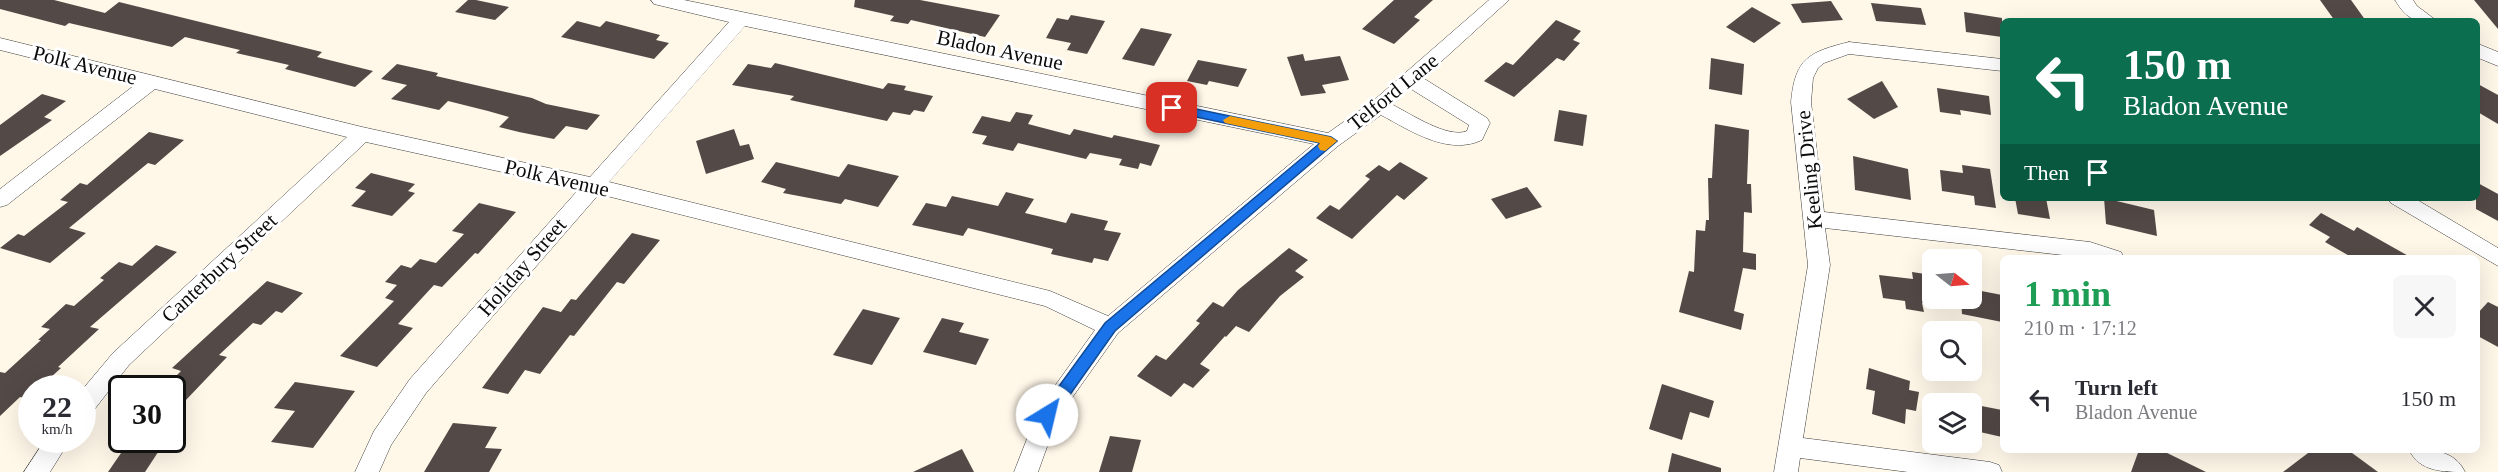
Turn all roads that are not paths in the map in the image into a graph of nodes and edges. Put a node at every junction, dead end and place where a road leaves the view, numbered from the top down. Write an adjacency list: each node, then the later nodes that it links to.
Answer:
1 (660, 0): 5 (street, Bladon Avenue)
2 (1500, 0): 10 (street, Telford Lane)
3 (2404, 0): 4 (street)
4 (2423, 18)
5 (741, 20): 14 (street, Bladon Avenue); 15 (street, Holiday Street)
6 (0, 44): 11 (street, Polk Avenue)
7 (2480, 51): 8 (street)
8 (2498, 60)
9 (2000, 65): 18 (street, Keeling Drive)
10 (1410, 79): 12 (street, Telford Lane); 12 (street)
11 (151, 82): 13 (street, Polk Avenue); 16 (street)
12 (1380, 106): 14 (street, Telford Lane)
13 (362, 134): 15 (street, Polk Avenue); 22 (street, Canterbury Street)
14 (1331, 141): 21 (street, Telford Lane)
15 (593, 185): 21 (street, Polk Avenue); 27 (street, Holiday Street)
16 (0, 200)
17 (2403, 201): 20 (street)
18 (1815, 219): 19 (street); 23 (street, Keeling Drive)
19 (2104, 255)
20 (2498, 258)
21 (1110, 327): 28 (street, Telford Lane)
22 (96, 390)
23 (1791, 447): 29 (street, Keeling Drive); 30 (street)
24 (49, 453): 26 (street)
25 (2425, 453): 31 (street)
26 (36, 472)
27 (367, 472)
28 (1026, 472)
29 (1786, 472)
30 (1989, 472)
31 (2453, 472)

